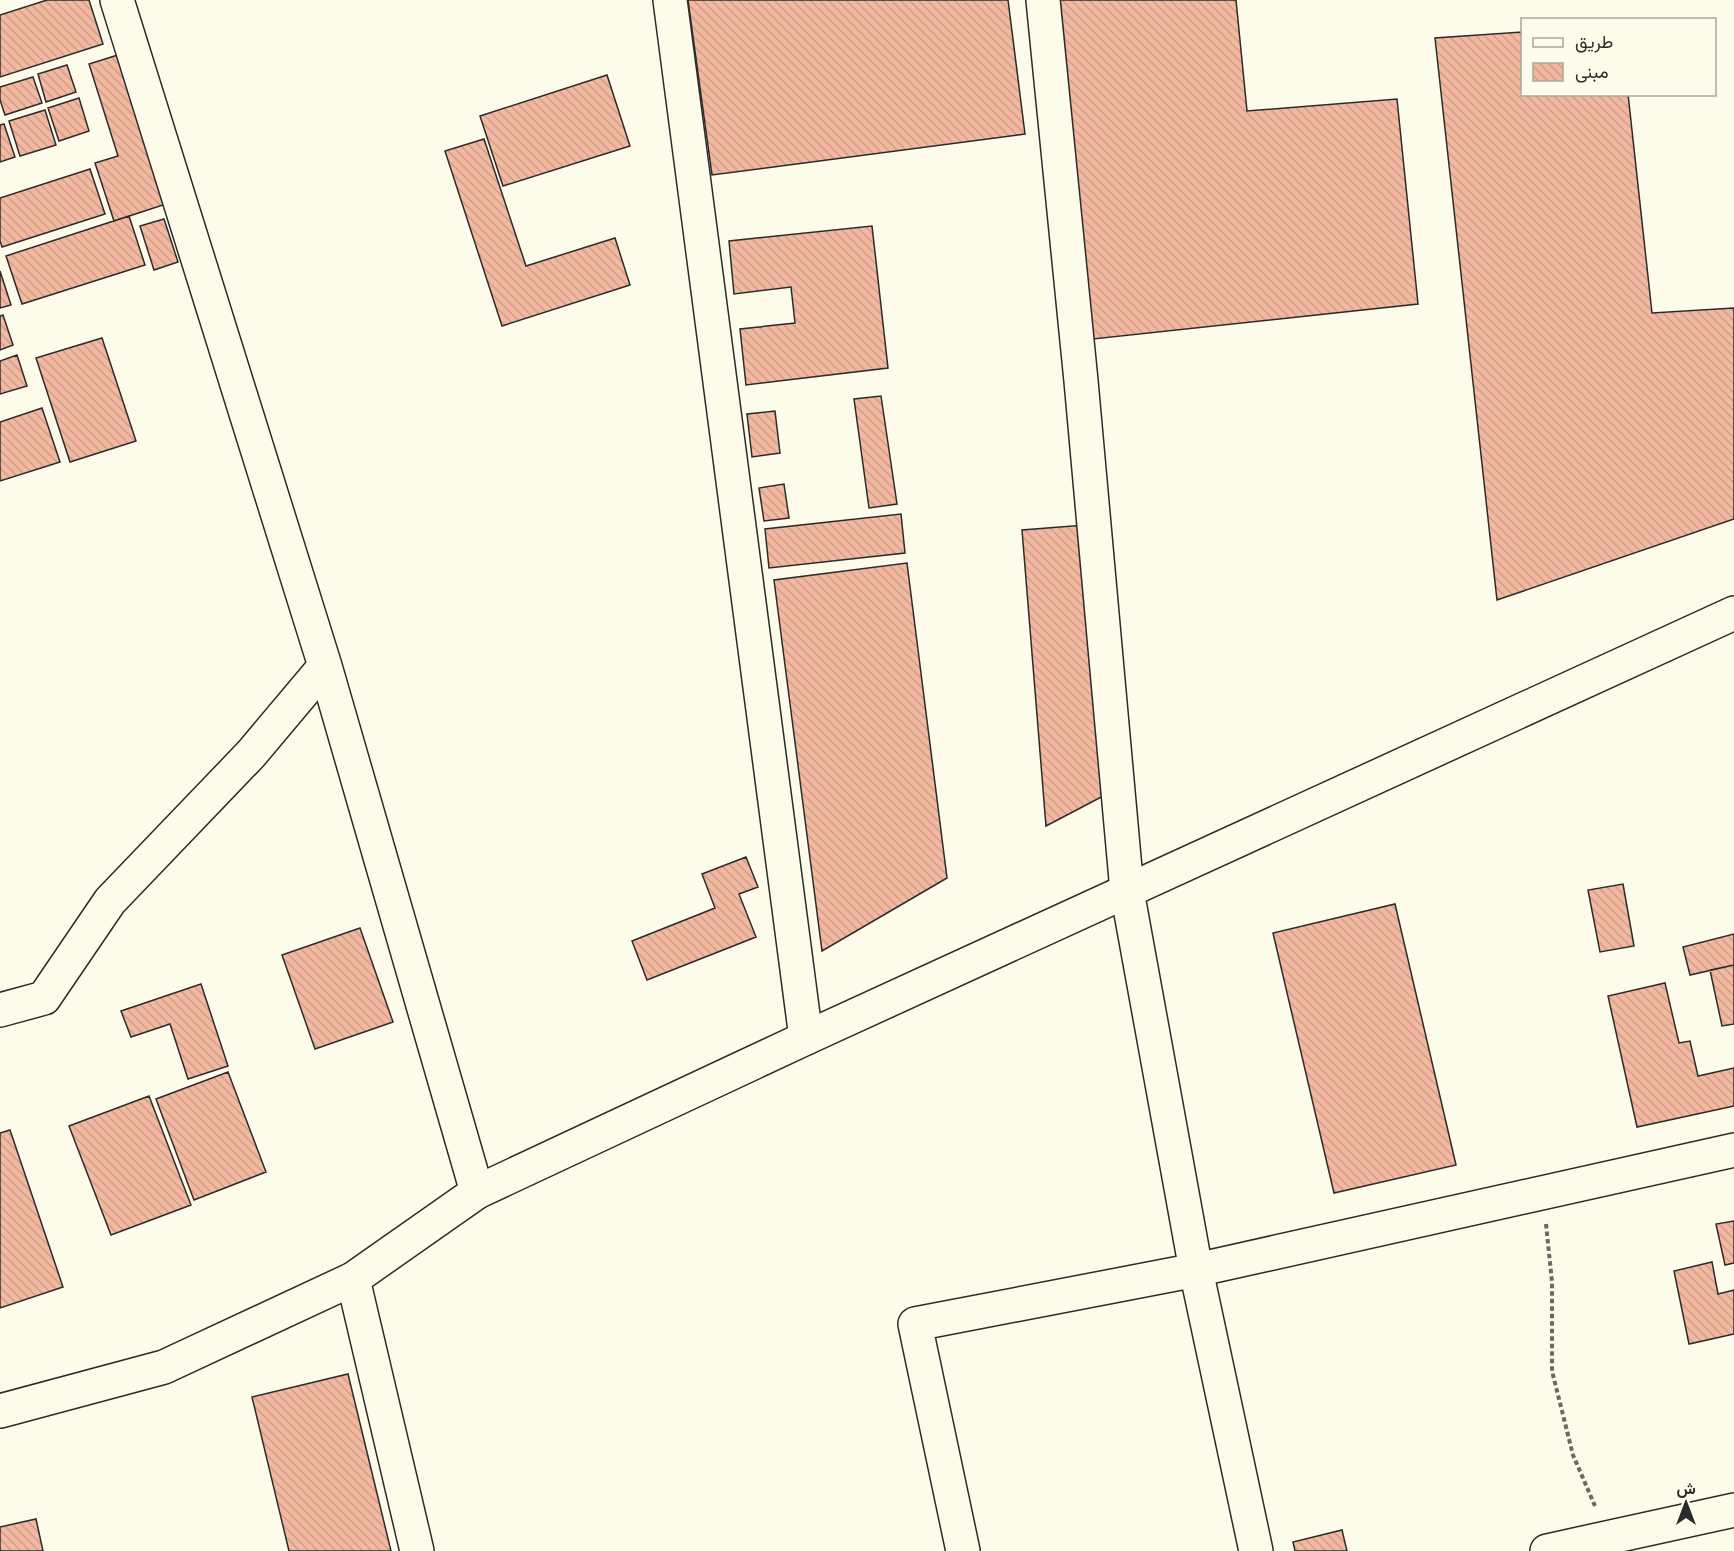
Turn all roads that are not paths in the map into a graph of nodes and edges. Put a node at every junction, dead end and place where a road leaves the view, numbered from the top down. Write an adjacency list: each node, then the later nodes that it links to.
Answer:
1 (117, 0): 5 (street)
2 (670, 0): 8 (street)
3 (1043, 0): 6 (street)
4 (1734, 613): 6 (street)
5 (325, 666): 7 (street); 10 (street)
6 (1127, 891): 8 (street); 11 (street)
7 (0, 1010)
8 (806, 1038): 10 (street)
9 (1734, 1150): 11 (street)
10 (477, 1192): 12 (street)
11 (1196, 1270): 16 (street); 17 (street)
12 (353, 1279): 13 (street); 15 (street)
13 (0, 1411)
14 (1734, 1510): 18 (street)
15 (417, 1551)
16 (963, 1551)
17 (1256, 1551)
18 (1548, 1551)

